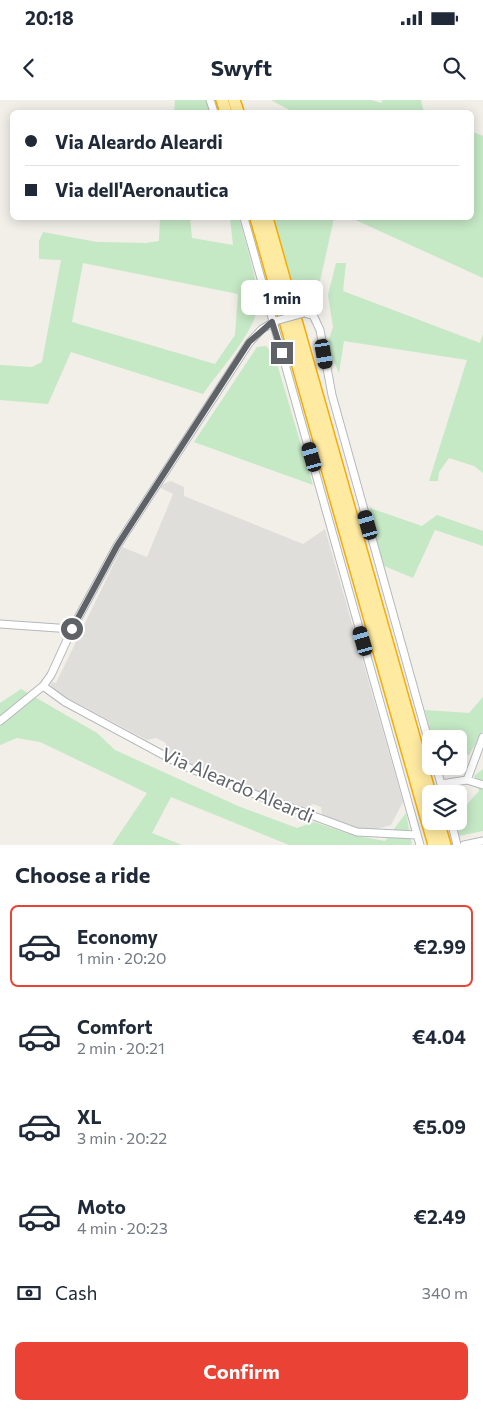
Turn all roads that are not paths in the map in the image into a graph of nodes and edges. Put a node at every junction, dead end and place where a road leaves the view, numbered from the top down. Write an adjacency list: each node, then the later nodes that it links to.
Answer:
1 (245, 220): 4 (street)
2 (257, 220): 22 (highway)
3 (268, 220): 14 (highway)
4 (276, 321): 6 (street); 9 (street, bridge); 18 (street)
5 (0, 624): 6 (street)
6 (72, 629): 7 (street)
7 (43, 686): 8 (street); 18 (street, Via Aleardo Aleardi)
8 (0, 721)
9 (425, 730)
10 (483, 737): 12 (street)
11 (438, 775): 13 (street)
12 (467, 780): 13 (street); 15 (street)
13 (441, 784)
14 (428, 785)
15 (483, 785)
16 (441, 830): 23 (highway)
17 (453, 830): 24 (street)
18 (417, 835): 21 (street)
19 (483, 841): 20 (street)
20 (467, 844)
21 (420, 845)
22 (434, 845)
23 (445, 845)
24 (457, 845)

